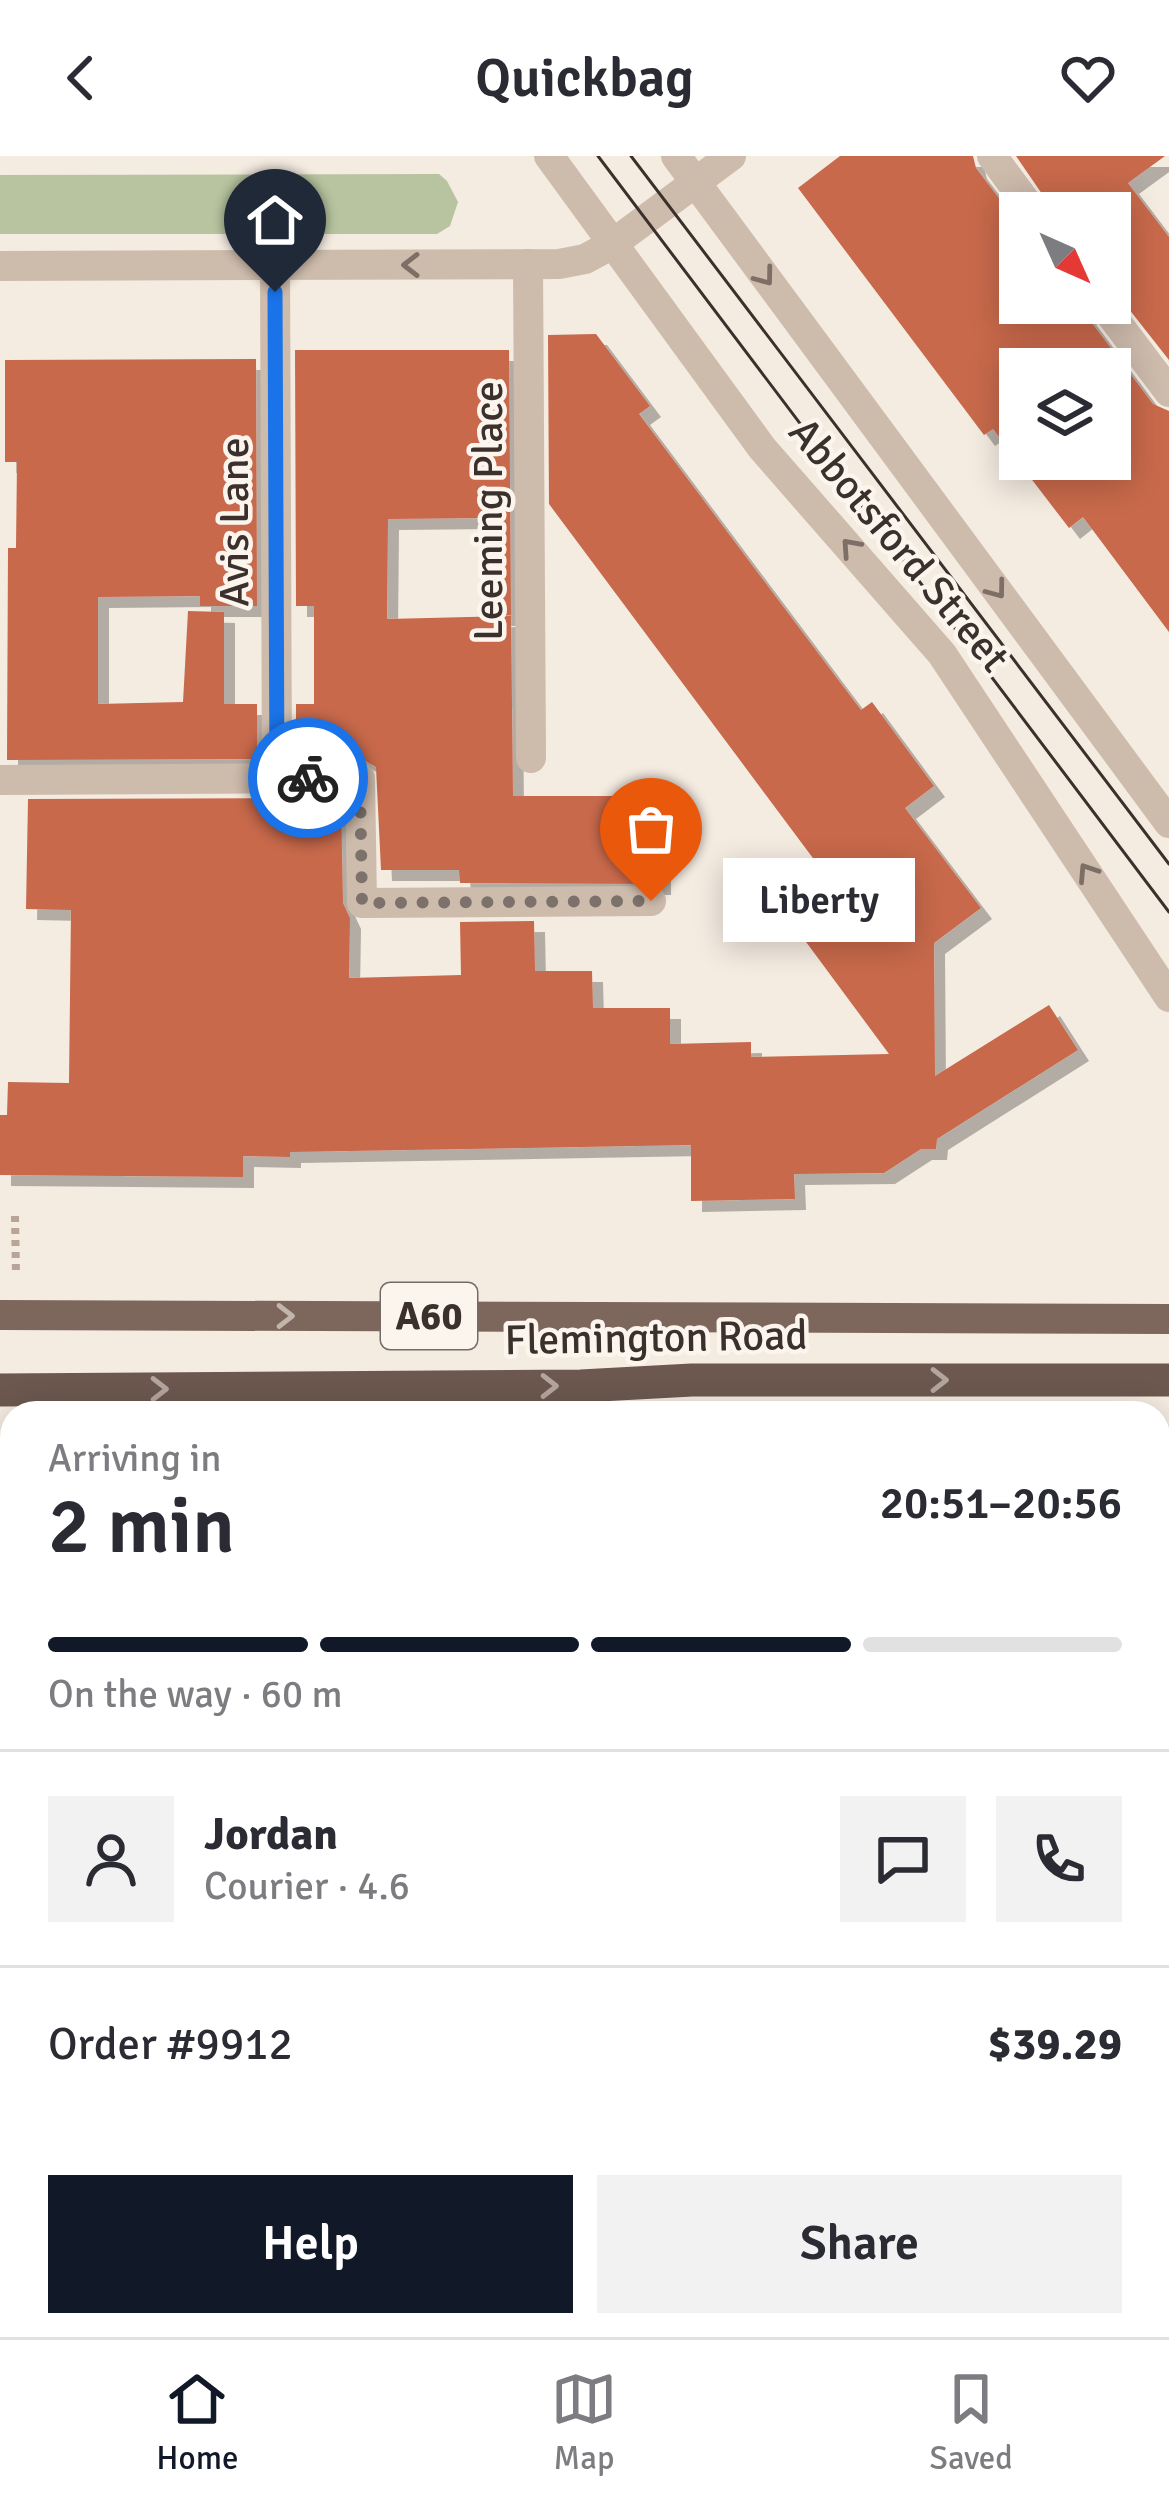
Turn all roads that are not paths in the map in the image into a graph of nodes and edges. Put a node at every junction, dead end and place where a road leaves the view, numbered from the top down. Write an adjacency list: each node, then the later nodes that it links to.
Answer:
1 (549, 156): 7 (street, Abbotsford Street)
2 (676, 156): 5 (street, Abbotsford Street)
3 (731, 156): 5 (street)
4 (992, 156): 6 (street)
5 (696, 182): 7 (street); 16 (street, Abbotsford Street, one-way to 16)
6 (1019, 192)
7 (611, 245): 8 (street); 18 (street, Abbotsford Street, one-way to 7)
8 (528, 264): 10 (street, one-way to 10); 13 (street, Leeming Place)
9 (0, 266): 10 (street)
10 (275, 266): 14 (street, Avis Lane)
11 (1118, 324): 12 (street)
12 (1169, 392)
13 (531, 758)
14 (277, 778): 15 (street); 17 (street)
15 (0, 779)
16 (1169, 823)
17 (651, 901)
18 (1169, 997)
19 (0, 1315): 20 (main road, Flemington Road / A60, one-way to 20)
20 (1169, 1319)
21 (1169, 1380): 22 (highway, Flemington Road / A60, one-way to 21)
22 (0, 1390)

